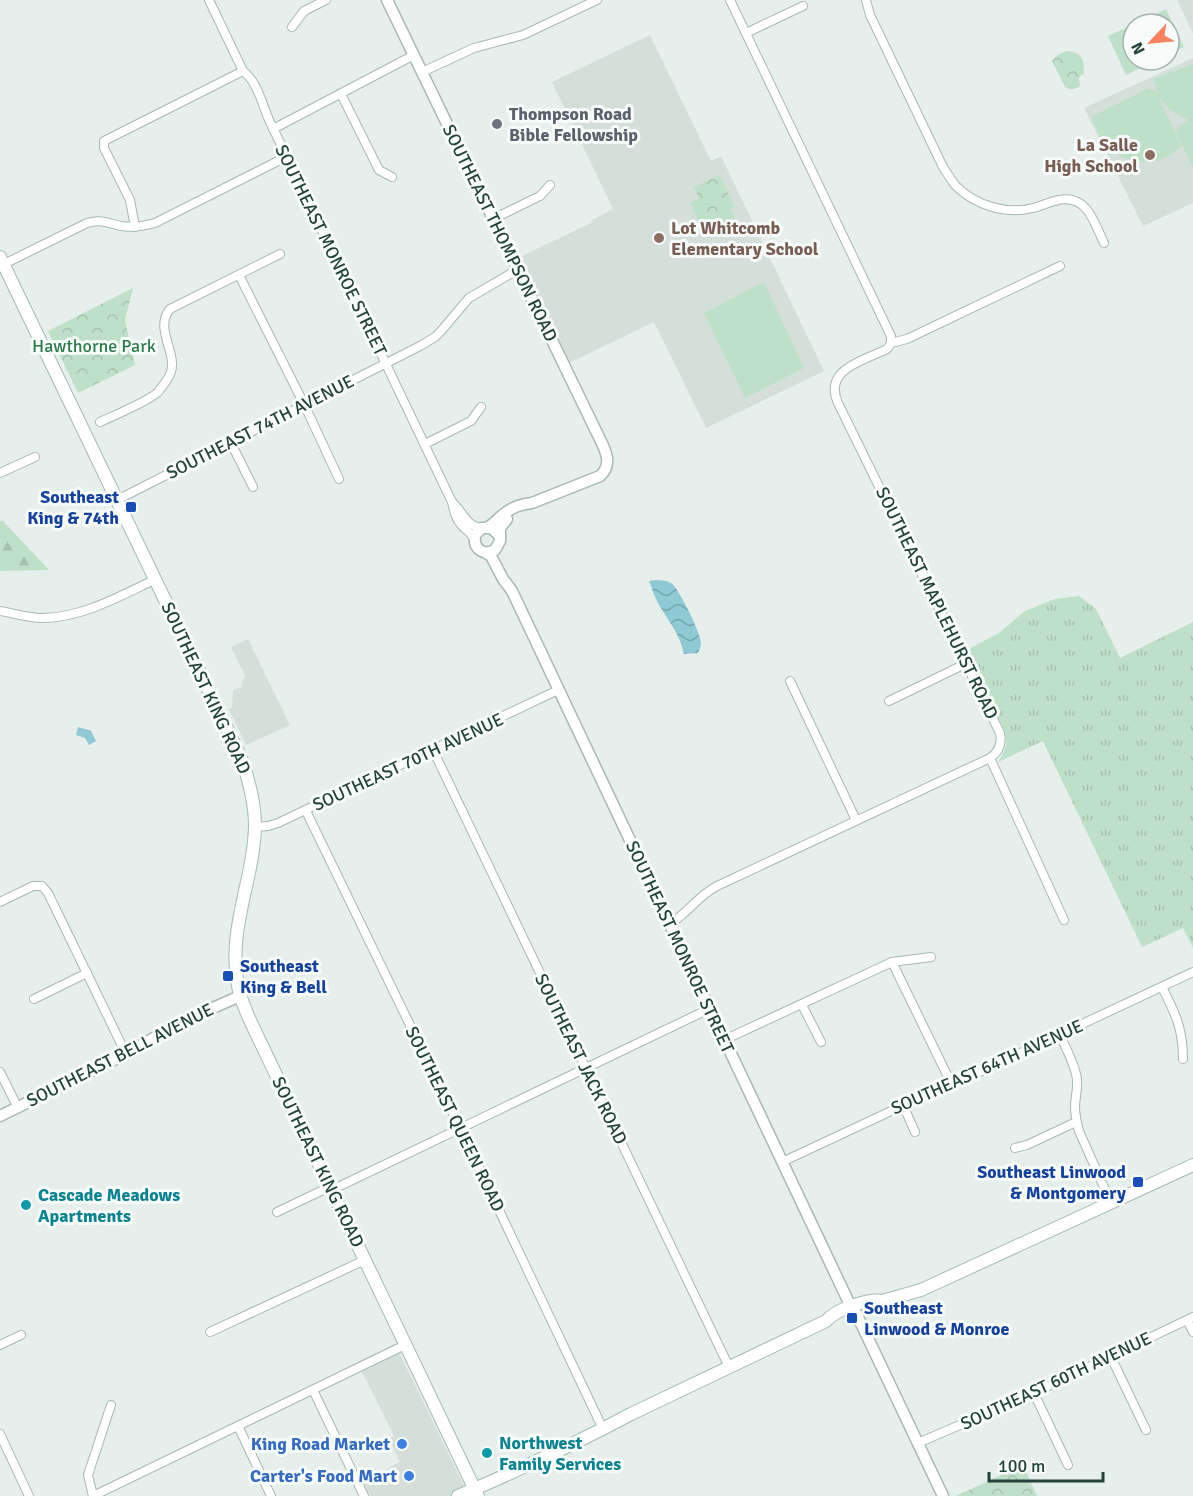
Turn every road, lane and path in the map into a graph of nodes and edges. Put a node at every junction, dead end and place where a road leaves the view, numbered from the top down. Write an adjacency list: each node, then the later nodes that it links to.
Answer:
1 (209, 0): 12 (street, SOUTHEAST MONROE STREET)
2 (326, 0): 9 (street)
3 (387, 0): 11 (street, SOUTHEAST THOMPSON ROAD)
4 (597, 0): 7 (street)
5 (730, 0): 10 (street)
6 (866, 0): 21 (street)
7 (586, 2): 13 (street)
8 (803, 6): 10 (street)
9 (292, 27)
10 (746, 33): 27 (street)
11 (414, 55): 13 (street, SOUTHEAST THOMPSON ROAD); 14 (street)
12 (243, 70): 15 (street, SOUTHEAST MONROE STREET); 20 (street)
13 (422, 72): 19 (street, SOUTHEAST THOMPSON ROAD)
14 (341, 94): 15 (street); 17 (street)
15 (273, 129): 16 (street, SOUTHEAST MONROE STREET)
16 (286, 157): 20 (street); 28 (street, SOUTHEAST MONROE STREET)
17 (392, 177)
18 (550, 185): 19 (street)
19 (493, 219): 25 (street, SOUTHEAST THOMPSON ROAD)
20 (135, 226): 23 (street)
21 (1104, 243)
22 (280, 254): 26 (street)
23 (1, 262): 38 (main road, SOUTHEAST KING ROAD)
24 (1060, 266): 27 (street)
25 (517, 270): 28 (street, SOUTHEAST 74TH AVENUE); 40 (street, SOUTHEAST THOMPSON ROAD)
26 (239, 275): 29 (street); 31 (street)
27 (891, 343): 49 (street, SOUTHEAST MAPLEHURST ROAD)
28 (385, 363): 29 (street, SOUTHEAST 74TH AVENUE); 33 (street, SOUTHEAST MONROE STREET)
29 (304, 404): 32 (street, SOUTHEAST 74TH AVENUE); 36 (street)
30 (481, 407): 33 (street)
31 (100, 422)
32 (231, 443): 37 (street); 38 (street, SOUTHEAST 74TH AVENUE)
33 (425, 444): 39 (street, SOUTHEAST MONROE STREET)
34 (35, 457): 35 (street)
35 (0, 473)
36 (339, 479)
37 (253, 488)
38 (117, 500): 46 (main road, SOUTHEAST KING ROAD)
39 (452, 502): 41 (street, SOUTHEAST MONROE STREET); 43 (street, SOUTHEAST MONROE STREET)
40 (532, 503): 41 (street); 42 (street)
41 (485, 528): 42 (street); 43 (street)
42 (499, 535): 44 (street)
43 (474, 539): 45 (street)
44 (497, 547): 45 (street); 47 (street, SOUTHEAST MONROE STREET)
45 (486, 553): 47 (street, SOUTHEAST MONROE STREET)
46 (156, 579): 48 (street); 57 (main road, SOUTHEAST KING ROAD)
47 (509, 586): 51 (street, SOUTHEAST MONROE STREET)
48 (0, 611)
49 (965, 664): 52 (street); 54 (street, SOUTHEAST MAPLEHURST ROAD)
50 (790, 681): 56 (street)
51 (558, 690): 53 (street, SOUTHEAST 70TH AVENUE); 60 (street, SOUTHEAST MONROE STREET)
52 (889, 701)
53 (433, 750): 55 (street, SOUTHEAST 70TH AVENUE); 75 (street, SOUTHEAST JACK ROAD)
54 (990, 758): 56 (street); 59 (street)
55 (306, 810): 57 (street, SOUTHEAST 70TH AVENUE); 82 (street, SOUTHEAST QUEEN ROAD)
56 (856, 820): 60 (street)
57 (255, 826): 66 (main road, SOUTHEAST KING ROAD)
58 (0, 902): 64 (street)
59 (1064, 920)
60 (669, 924): 69 (street, SOUTHEAST MONROE STREET)
61 (931, 957): 62 (street)
62 (892, 962): 68 (street); 77 (street)
63 (1193, 972): 65 (street, SOUTHEAST 64TH AVENUE)
64 (87, 974): 67 (street); 73 (street)
65 (1162, 987): 70 (street, SOUTHEAST 64TH AVENUE); 74 (street)
66 (240, 996): 73 (street, SOUTHEAST BELL AVENUE); 87 (main road, SOUTHEAST KING ROAD)
67 (34, 999)
68 (802, 1005): 71 (street); 72 (street)
69 (710, 1009): 71 (street, SOUTHEAST MONROE STREET); 75 (street)
70 (1060, 1035): 77 (street, SOUTHEAST 64TH AVENUE); 81 (street)
71 (724, 1040): 85 (street, SOUTHEAST MONROE STREET)
72 (821, 1042)
73 (126, 1054): 79 (street, SOUTHEAST BELL AVENUE)
74 (1183, 1059)
75 (586, 1069): 82 (street); 99 (street, SOUTHEAST JACK ROAD)
76 (0, 1072): 79 (street)
77 (951, 1083): 78 (street, SOUTHEAST 64TH AVENUE)
78 (903, 1105): 83 (street); 85 (street, SOUTHEAST 64TH AVENUE)
79 (18, 1108): 80 (street, SOUTHEAST BELL AVENUE)
80 (0, 1116)
81 (1076, 1122): 84 (street); 88 (street)
82 (460, 1128): 87 (street); 104 (street, SOUTHEAST QUEEN ROAD)
83 (915, 1132)
84 (1015, 1148)
85 (782, 1162): 91 (street, SOUTHEAST MONROE STREET)
86 (1193, 1165): 88 (main road)
87 (330, 1188): 89 (street); 90 (main road, SOUTHEAST KING ROAD)
88 (1111, 1203): 91 (main road)
89 (277, 1212)
90 (365, 1260): 93 (street); 96 (main road, SOUTHEAST KING ROAD)
91 (853, 1310): 99 (main road); 107 (street, SOUTHEAST MONROE STREET)
92 (1190, 1319): 94 (street); 98 (street, SOUTHEAST 60TH AVENUE)
93 (210, 1332)
94 (1193, 1332)
95 (21, 1335): 97 (street)
96 (405, 1345): 100 (street); 109 (main road, SOUTHEAST KING ROAD)
97 (0, 1346)
98 (1111, 1357): 101 (street, SOUTHEAST 60TH AVENUE); 105 (street)
99 (729, 1367): 104 (main road)
100 (313, 1390): 103 (street); 113 (street)
101 (1034, 1393): 107 (street, SOUTHEAST 60TH AVENUE); 108 (street)
102 (111, 1405): 111 (street)
103 (238, 1426): 111 (street); 112 (street)
104 (603, 1429): 109 (main road)
105 (1146, 1430)
106 (0, 1434): 110 (street)
107 (918, 1443): 115 (street, SOUTHEAST MONROE STREET)
108 (1068, 1465)
109 (476, 1493): 114 (main road)
110 (29, 1496)
111 (93, 1496)
112 (271, 1496)
113 (364, 1496)
114 (458, 1496)
115 (943, 1496)

